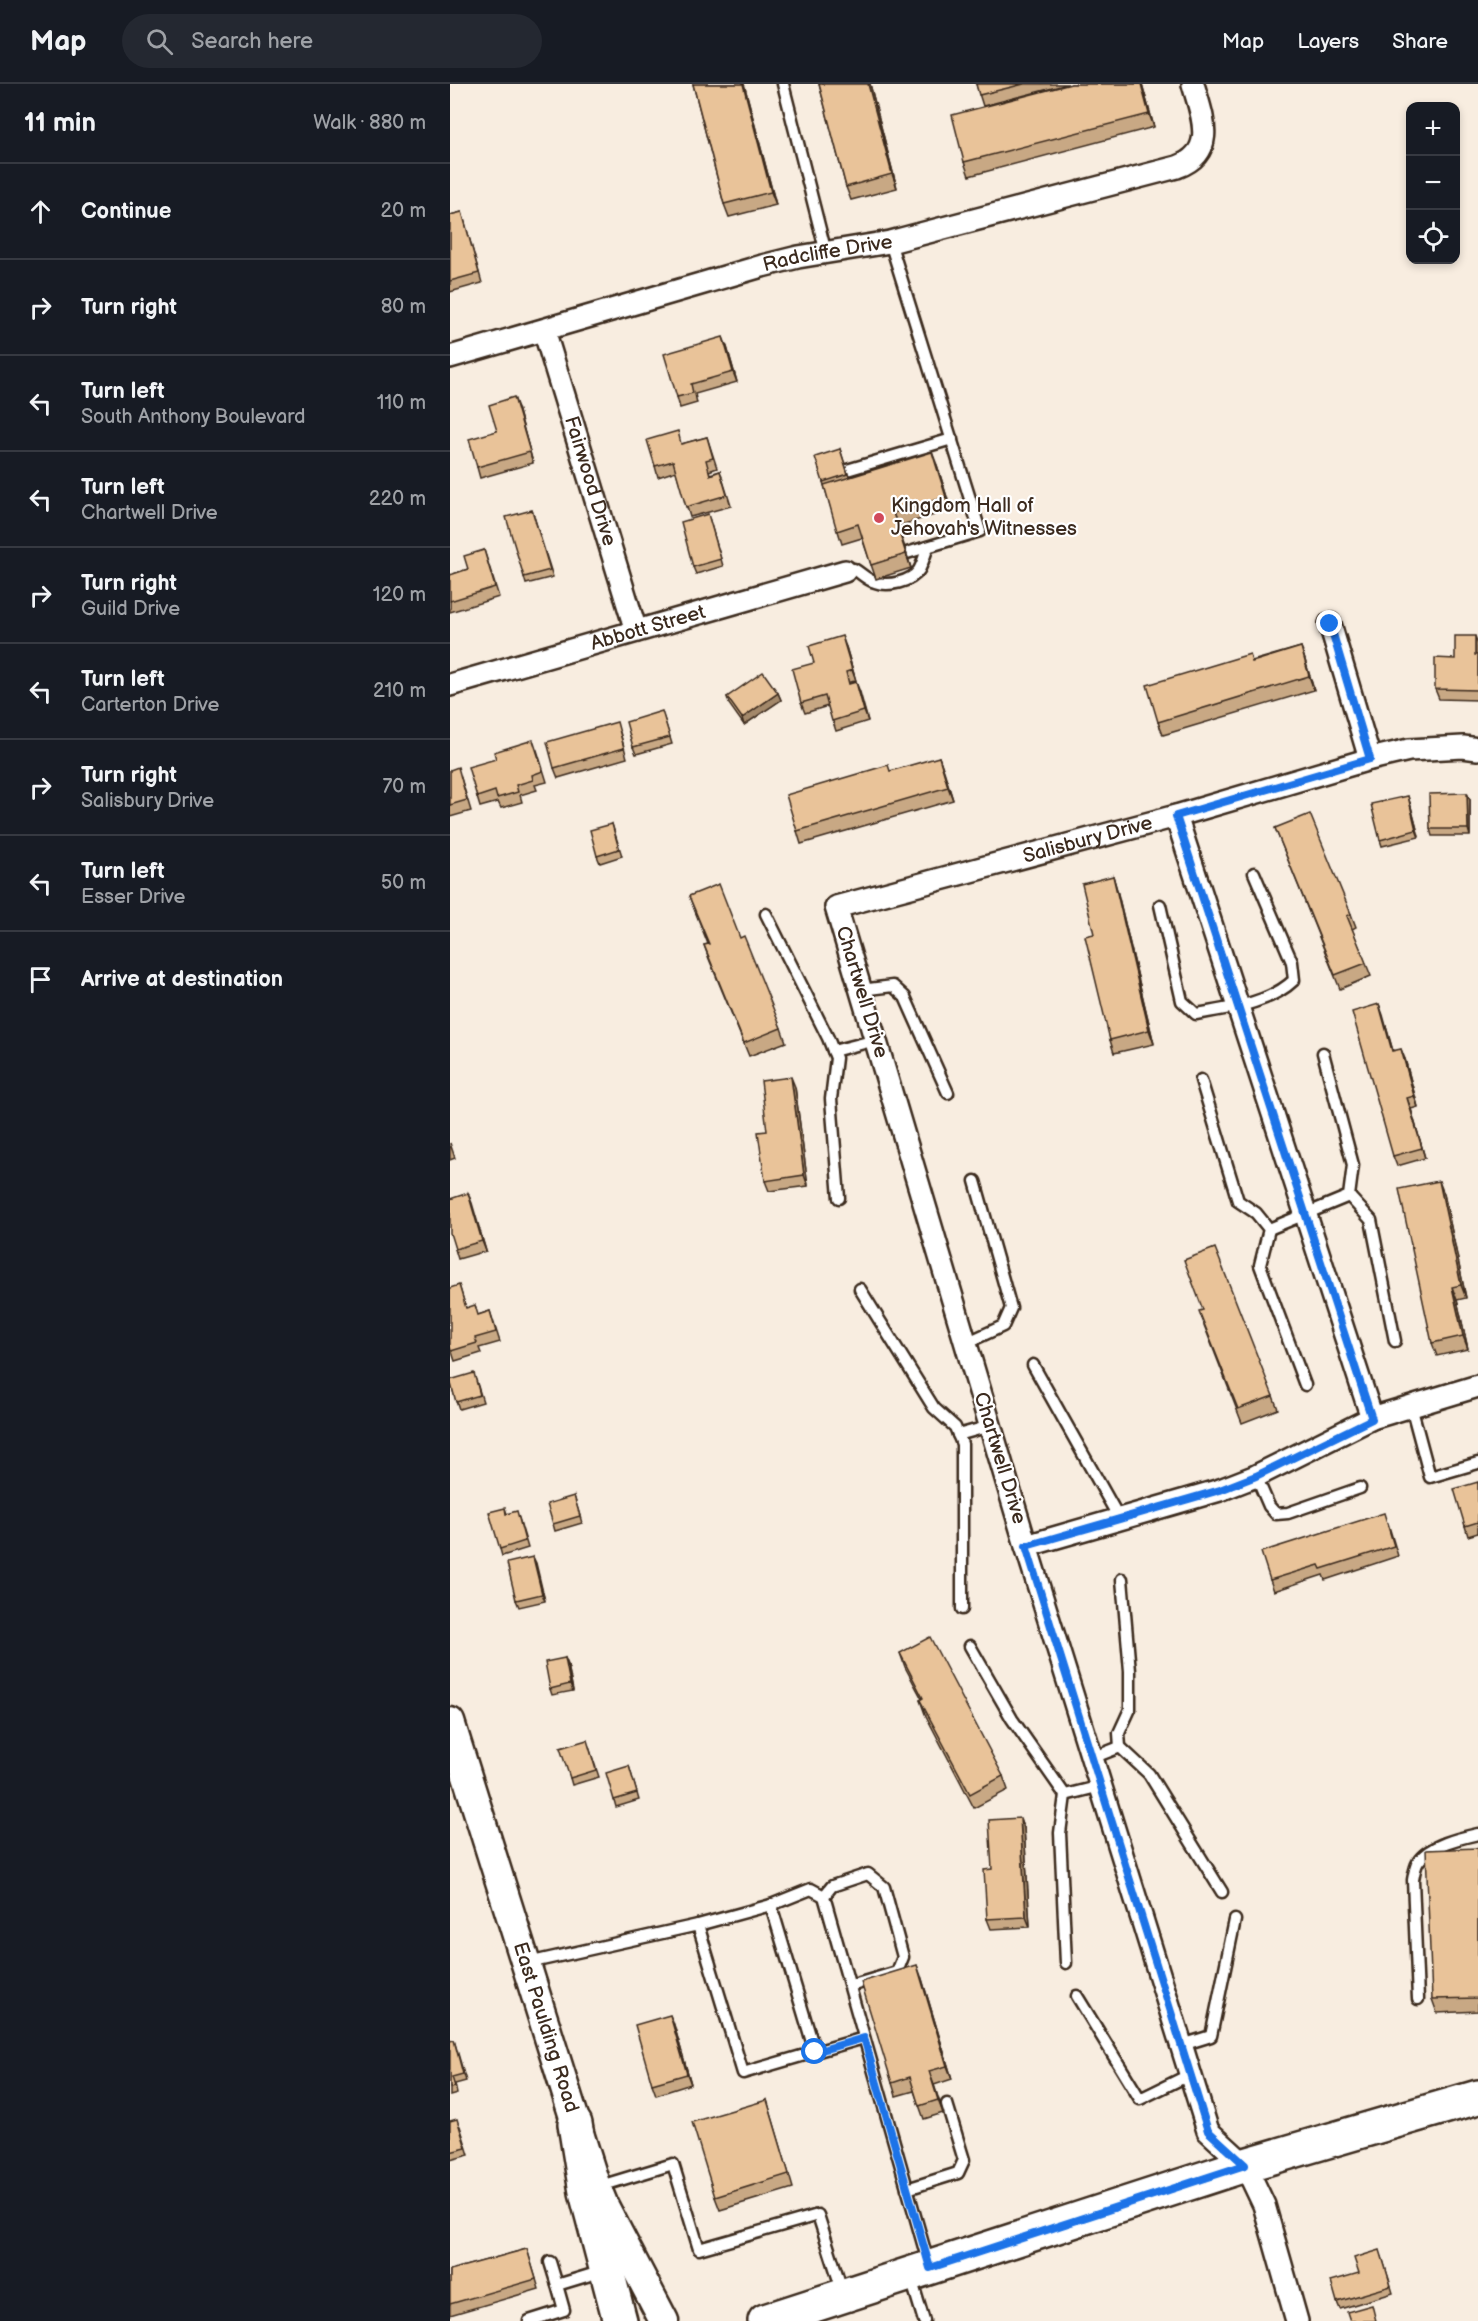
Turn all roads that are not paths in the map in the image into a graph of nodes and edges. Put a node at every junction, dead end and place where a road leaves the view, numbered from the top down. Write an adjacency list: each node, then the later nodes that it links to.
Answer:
1 (783, 84): 4 (lane)
2 (1193, 84): 3 (street, Radcliffe Drive)
3 (890, 242): 4 (street, Radcliffe Drive); 7 (lane)
4 (826, 253): 5 (street, Radcliffe Drive)
5 (544, 330): 6 (street, Radcliffe Drive); 14 (street, Fairwood Drive)
6 (450, 357)
7 (952, 439): 8 (lane); 9 (lane)
8 (847, 470)
9 (928, 547): 10 (lane); 12 (lane)
10 (907, 554)
11 (871, 564): 12 (lane)
12 (850, 570): 14 (street, Abbott Street)
13 (1330, 624): 17 (street)
14 (636, 631): 15 (street, Abbott Street)
15 (450, 685)
16 (1478, 749): 17 (street, Salisbury Drive)
17 (1370, 759): 18 (street, Salisbury Drive)
18 (1176, 816): 21 (street, Salisbury Drive); 24 (street)
19 (1254, 873): 24 (lane)
20 (1160, 905): 24 (lane)
21 (837, 907): 23 (street, Chartwell Drive)
22 (766, 914): 26 (lane)
23 (861, 990): 25 (street, Chartwell Drive); 29 (lane)
24 (1238, 1006): 33 (street)
25 (876, 1040): 26 (lane); 37 (street, Chartwell Drive)
26 (833, 1051): 32 (lane)
27 (1323, 1053): 31 (lane)
28 (1201, 1080): 34 (lane)
29 (948, 1093)
30 (975, 1181): 37 (lane)
31 (1349, 1197): 33 (lane); 36 (lane)
32 (839, 1198)
33 (1305, 1213): 34 (lane); 42 (street)
34 (1269, 1229): 39 (lane)
35 (860, 1289): 44 (lane)
36 (1395, 1341)
37 (966, 1343): 43 (street, Chartwell Drive)
38 (1033, 1365): 48 (lane)
39 (1305, 1385)
40 (1478, 1386): 41 (street)
41 (1411, 1406): 42 (street); 45 (lane)
42 (1372, 1419): 46 (street)
43 (990, 1426): 44 (lane); 49 (street, Chartwell Drive)
44 (958, 1435): 51 (lane)
45 (1478, 1463)
46 (1256, 1476): 47 (lane); 48 (street)
47 (1360, 1488)
48 (1119, 1518): 49 (street)
49 (1026, 1546): 55 (street, Chartwell Drive)
50 (1122, 1579): 54 (lane)
51 (962, 1610)
52 (970, 1647): 57 (lane)
53 (450, 1722): 64 (main road, East Paulding Road)
54 (1120, 1747): 55 (lane); 59 (lane)
55 (1092, 1758): 56 (street, Chartwell Drive)
56 (1101, 1786): 57 (lane); 70 (street, Chartwell Drive)
57 (1065, 1795): 65 (lane)
58 (1478, 1834): 68 (lane)
59 (1222, 1892)
60 (824, 1896): 61 (lane); 66 (lane); 66 (lane)
61 (771, 1905): 63 (lane); 71 (lane)
62 (1235, 1920): 70 (lane)
63 (698, 1925): 64 (lane); 71 (lane)
64 (524, 1963): 75 (main road, East Paulding Road)
65 (1066, 1963)
66 (850, 1986): 69 (lane)
67 (1077, 1996): 72 (lane)
68 (1418, 1999)
69 (864, 2038): 71 (lane); 78 (lane)
70 (1182, 2045): 72 (street, Chartwell Drive)
71 (815, 2052)
72 (1191, 2074): 76 (street, Chartwell Drive)
73 (1478, 2097): 76 (main road)
74 (947, 2104): 78 (lane)
75 (575, 2124): 77 (main road, East Paulding Road); 80 (main road)
76 (1245, 2165): 81 (main road); 89 (street)
77 (597, 2187): 83 (lane); 86 (main road, East Paulding Road)
78 (907, 2188): 81 (lane)
79 (550, 2262): 82 (lane)
80 (606, 2270): 82 (lane); 85 (main road)
81 (920, 2271): 83 (main road); 88 (lane)
82 (557, 2285): 84 (lane)
83 (844, 2296): 87 (main road)
84 (529, 2321)
85 (620, 2321)
86 (664, 2321)
87 (765, 2321)
88 (924, 2321)
89 (1297, 2321)

